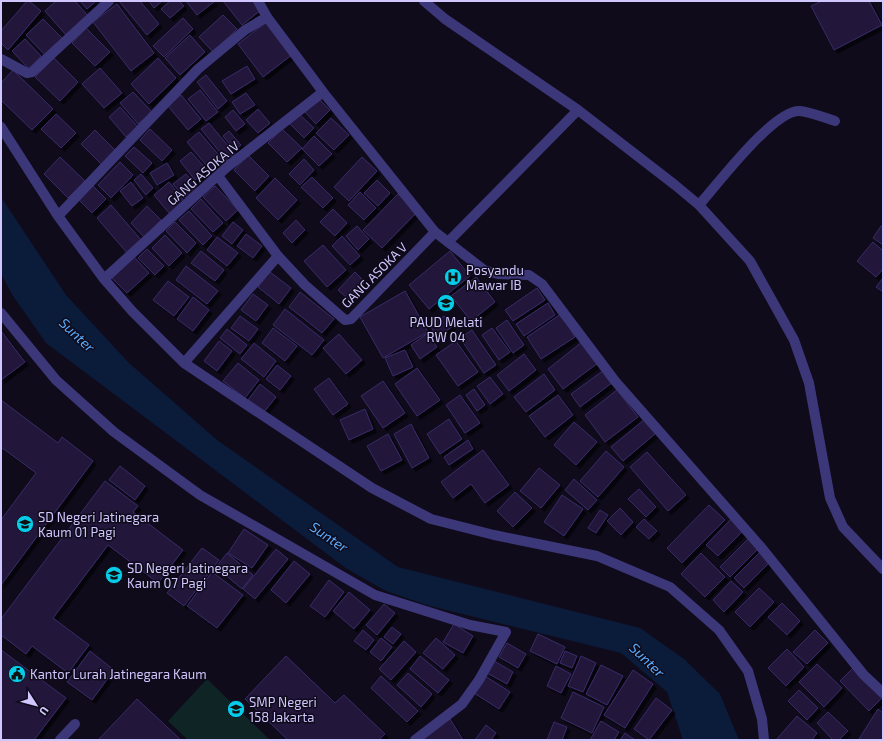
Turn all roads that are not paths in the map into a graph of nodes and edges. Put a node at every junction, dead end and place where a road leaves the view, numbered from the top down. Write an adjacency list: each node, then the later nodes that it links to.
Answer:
1 (109, 1): 5 (street)
2 (258, 1): 4 (street)
3 (424, 1): 7 (street)
4 (267, 17): 6 (street); 12 (street)
5 (1, 59)
6 (322, 92): 10 (street, GANG ASOKA IV); 13 (street)
7 (578, 110): 11 (street); 14 (street)
8 (836, 121): 11 (street)
9 (1, 127): 12 (street)
10 (218, 176): 15 (street, GANG ASOKA V); 16 (street, GANG ASOKA IV)
11 (699, 205): 19 (street)
12 (58, 216): 16 (street)
13 (435, 232): 14 (street); 15 (street, GANG ASOKA V)
14 (448, 242): 20 (street)
15 (278, 256): 18 (street)
16 (104, 279): 18 (street)
17 (1, 314): 23 (street)
18 (184, 363): 24 (street)
19 (883, 569)
20 (883, 694)
21 (75, 724): 22 (street)
22 (60, 740)
23 (415, 740)
24 (764, 740)

